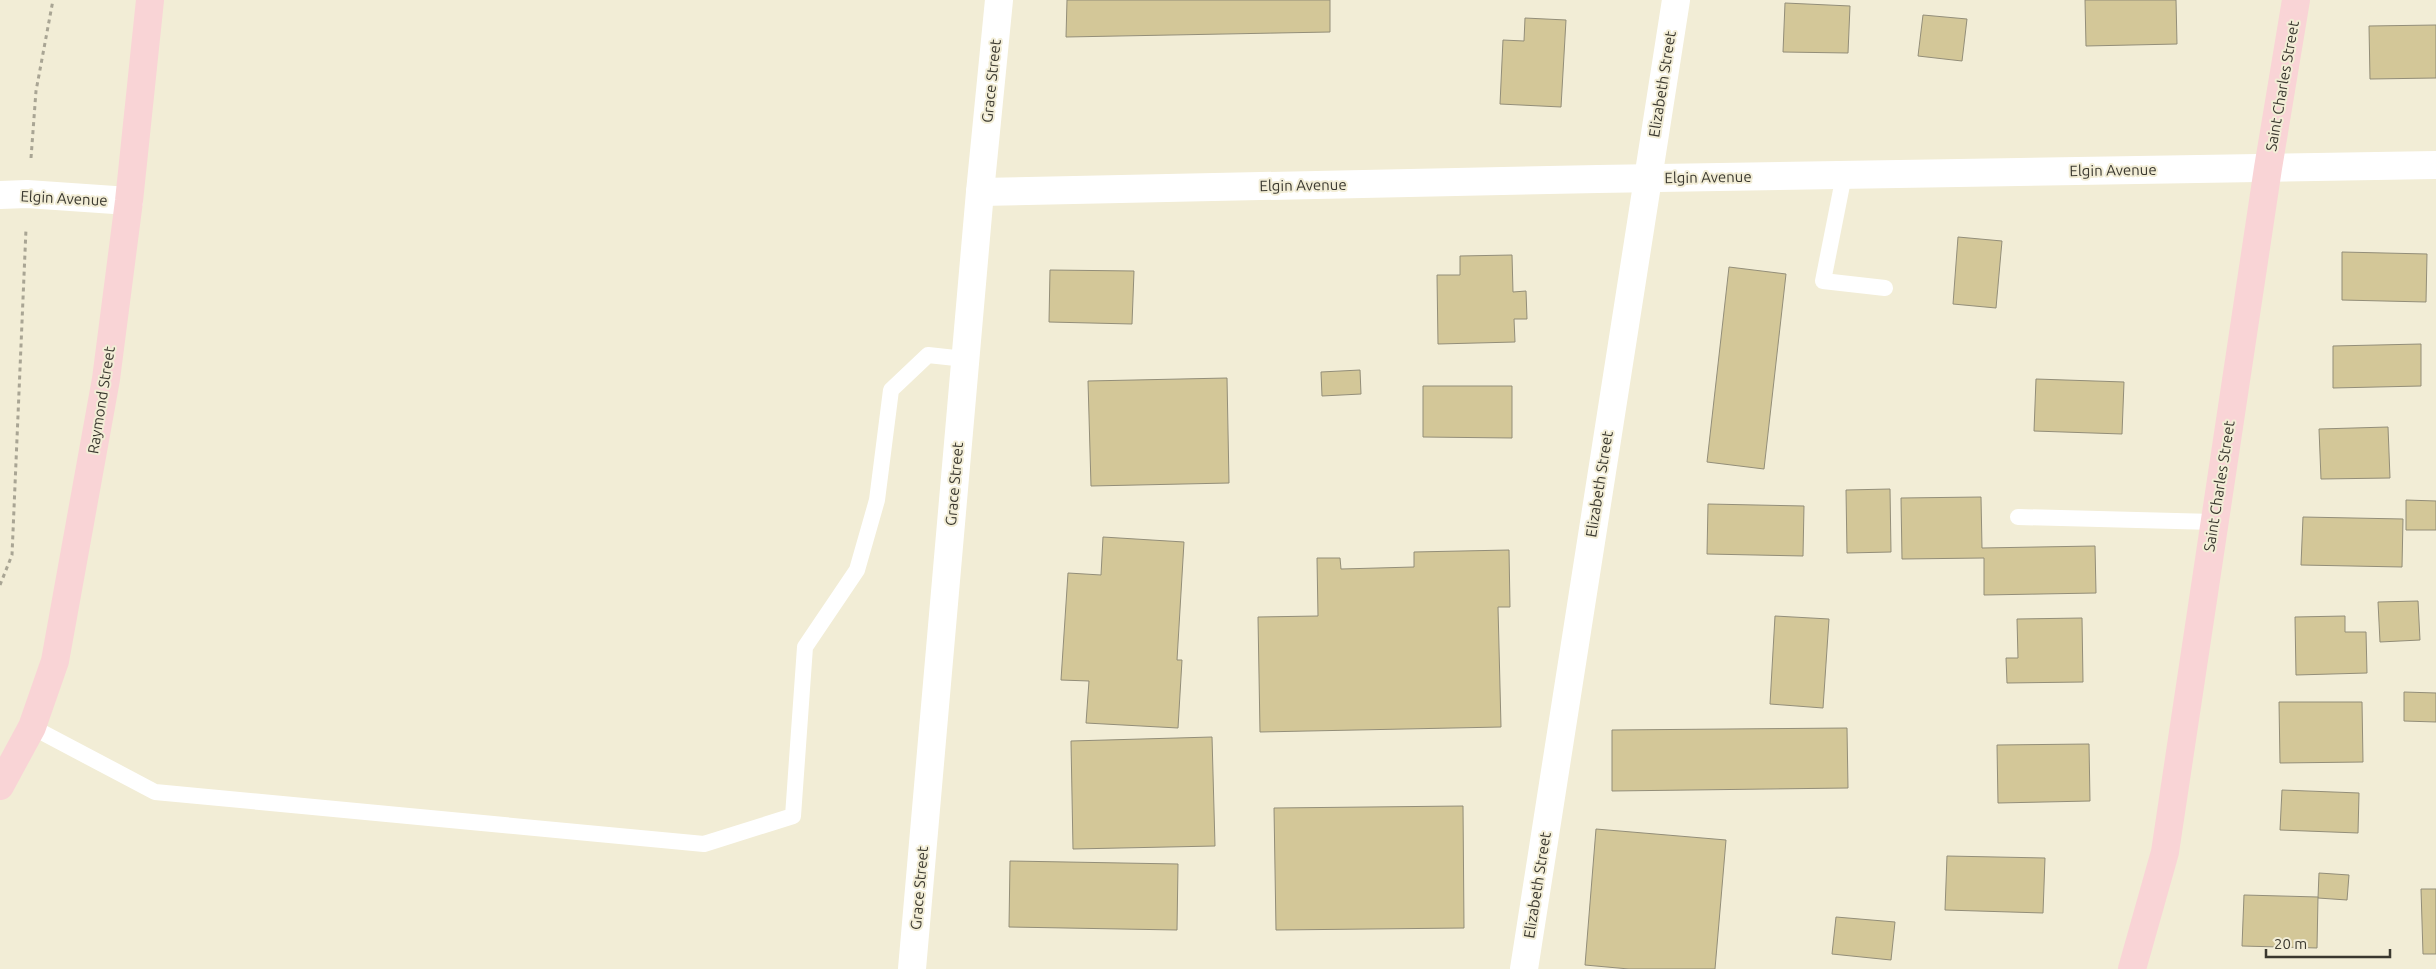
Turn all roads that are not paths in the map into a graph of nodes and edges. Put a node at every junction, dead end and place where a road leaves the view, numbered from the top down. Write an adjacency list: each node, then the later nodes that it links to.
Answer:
1 (150, 0): 11 (main road, Raymond Street)
2 (999, 0): 9 (street, Grace Street)
3 (1676, 0): 8 (street, Elizabeth Street)
4 (2296, 0): 6 (main road, Saint Charles Street)
5 (2436, 166): 6 (street, Elgin Avenue)
6 (2268, 168): 7 (street, Elgin Avenue); 15 (main road, Saint Charles Street)
7 (1844, 174): 8 (street, Elgin Avenue); 12 (lane)
8 (1647, 178): 9 (street, Elgin Avenue); 19 (street, Elizabeth Street)
9 (980, 192): 13 (street, Grace Street)
10 (0, 195): 11 (street, Elgin Avenue)
11 (129, 201): 16 (main road, Raymond Street)
12 (1885, 288)
13 (965, 359): 16 (lane); 18 (street, Grace Street)
14 (2018, 518): 15 (lane)
15 (2214, 522): 20 (main road, Saint Charles Street)
16 (32, 727): 17 (main road, Raymond Street)
17 (0, 786)
18 (912, 969)
19 (1524, 969)
20 (2132, 969)

